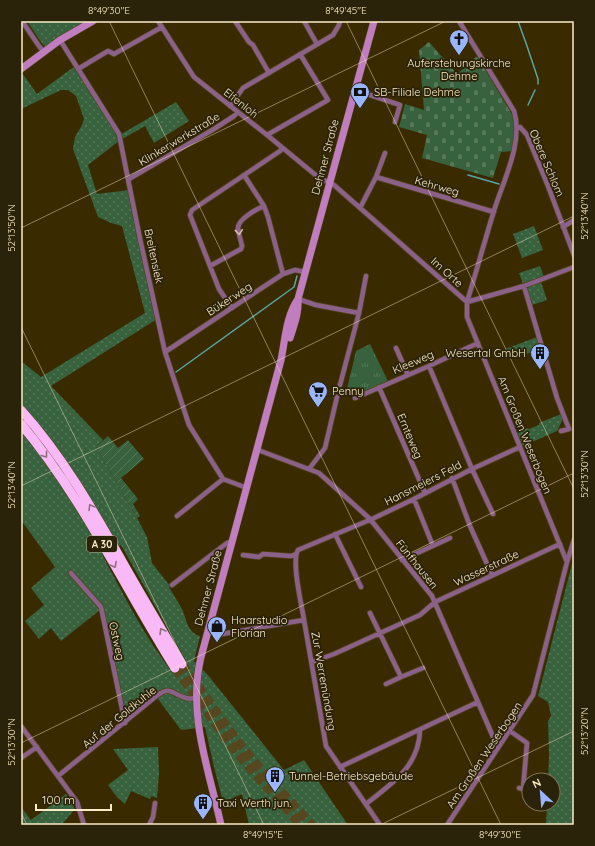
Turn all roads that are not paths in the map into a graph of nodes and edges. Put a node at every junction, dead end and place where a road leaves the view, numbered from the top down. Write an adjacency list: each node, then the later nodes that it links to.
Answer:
1 (22, 21): 12 (street)
2 (93, 21): 10 (street)
3 (158, 21): 9 (street, Elfenloh)
4 (235, 21): 16 (street)
5 (304, 21): 11 (street)
6 (340, 21): 11 (street)
7 (374, 21): 17 (street, Dehmer Straße)
8 (459, 21): 21 (street, Am Großen Weserbogen)
9 (162, 27): 14 (street); 18 (street, Elfenloh)
10 (60, 40): 12 (street); 14 (street, Breitensiek)
11 (317, 44): 13 (street)
12 (44, 52): 15 (street)
13 (300, 54): 16 (street); 22 (street)
14 (78, 69): 27 (street, Breitensiek)
15 (21, 70)
16 (269, 73): 18 (street)
17 (355, 90): 20 (street); 28 (street, Dehmer Straße)
18 (230, 106): 19 (street, Elfenloh)
19 (238, 112): 22 (street, Elfenloh); 27 (street, Klinkerwerkstraße)
20 (395, 122)
21 (518, 128): 31 (street, Am Großen Weserbogen); 33 (street, Obere Schlom)
22 (267, 135): 23 (street, Elfenloh)
23 (282, 148): 25 (street); 28 (street, Elfenloh)
24 (385, 153): 26 (street)
25 (244, 175): 29 (street); 35 (street)
26 (376, 177): 30 (street); 31 (street, Kehrweg)
27 (128, 179): 47 (street, Breitensiek)
28 (329, 183): 30 (street, Im Orte); 37 (street, Dehmer Straße)
29 (264, 206): 35 (street, one-way to 35); 38 (street)
30 (360, 208): 42 (street, Im Orte)
31 (494, 212): 42 (street, Am Großen Weserbogen)
32 (574, 220): 33 (street)
33 (563, 227): 34 (street, Obere Schlom)
34 (574, 255)
35 (210, 266): 43 (street)
36 (574, 267): 40 (street, Im Orte)
37 (305, 272): 38 (street, Bükerweg); 41 (street, Dehmer Straße)
38 (283, 274): 43 (street, Bükerweg)
39 (366, 276): 44 (street)
40 (524, 286): 42 (street, Im Orte); 56 (street)
41 (298, 299): 44 (street); 58 (street, Dehmer Straße)
42 (467, 302): 45 (street, Am Großen Weserbogen)
43 (232, 308): 47 (street, Bükerweg)
44 (359, 313): 50 (street)
45 (478, 342): 48 (street, Kleeweg); 57 (street, Am Großen Weserbogen)
46 (396, 348): 49 (street)
47 (165, 352): 62 (street, Breitensiek)
48 (429, 366): 49 (street, Kleeweg); 60 (street)
49 (408, 375): 51 (street, Kleeweg)
50 (340, 385)
51 (379, 387): 53 (street, Kleeweg); 64 (street, Ernteweg)
52 (337, 397): 59 (street)
53 (355, 398)
54 (21, 410): 55 (highway, A 30, one-way to 54)
55 (21, 424)
56 (561, 431)
57 (520, 447): 60 (street, Hansmeiers Feld); 73 (street, Am Großen Weserbogen)
58 (258, 450): 59 (street, Fünfhausen); 63 (street, Dehmer Straße)
59 (309, 469): 68 (street, Fünfhausen)
60 (472, 469): 61 (street, Hansmeiers Feld); 66 (street)
61 (452, 478): 64 (street, Hansmeiers Feld); 80 (street)
62 (223, 479): 63 (street); 67 (street)
63 (247, 488): 72 (street, Dehmer Straße)
64 (425, 493): 65 (street, Hansmeiers Feld)
65 (414, 499): 68 (street, Hansmeiers Feld); 74 (street)
66 (493, 514)
67 (177, 516)
68 (370, 519): 69 (street, Hansmeiers Feld); 77 (street, Fünfhausen)
69 (335, 534): 75 (street, Hansmeiers Feld); 82 (street)
70 (450, 538): 74 (street)
71 (574, 540): 78 (street)
72 (232, 542): 81 (street); 86 (street, Dehmer Straße)
73 (560, 544): 78 (street, Am Großen Weserbogen); 80 (street, Wasserstraße)
74 (433, 546): 77 (street)
75 (296, 554): 76 (street); 85 (street)
76 (243, 555)
77 (402, 560): 83 (street, Fünfhausen)
78 (567, 562): 97 (street, Am Großen Weserbogen)
79 (71, 573): 94 (street, Ostweg)
80 (492, 575): 83 (street, Wasserstraße)
81 (172, 585)
82 (361, 587)
83 (435, 602): 87 (street, Wasserstraße); 93 (street, Fünfhausen)
84 (370, 612): 87 (street)
85 (304, 620): 86 (street, Zur Werremündung); 88 (street, Zur Werremündung)
86 (208, 631): 92 (street, Dehmer Straße)
87 (380, 633): 88 (street, Wasserstraße); 90 (street)
88 (312, 662): 101 (street, Zur Werremündung)
89 (423, 668): 90 (street)
90 (401, 677): 91 (street)
91 (386, 684)
92 (196, 698): 94 (street, Auf der Goldkuhle); 108 (street, Dehmer Straße)
93 (478, 702): 96 (street); 98 (street, Fünfhausen)
94 (125, 723): 102 (street, Auf der Goldkuhle)
95 (21, 726): 99 (street)
96 (420, 730): 101 (street); 105 (street)
97 (510, 730): 98 (street, Am Großen Weserbogen); 103 (street)
98 (499, 746): 110 (street, Am Großen Weserbogen)
99 (36, 747): 100 (street); 102 (street)
100 (21, 758)
101 (340, 767): 105 (street, Zur Werremündung)
102 (58, 776): 106 (street)
103 (519, 788)
104 (155, 803): 107 (street)
105 (366, 804): 109 (street, Zur Werremündung)
106 (84, 825)
107 (149, 825)
108 (221, 825)
109 (380, 825)
110 (447, 825)

